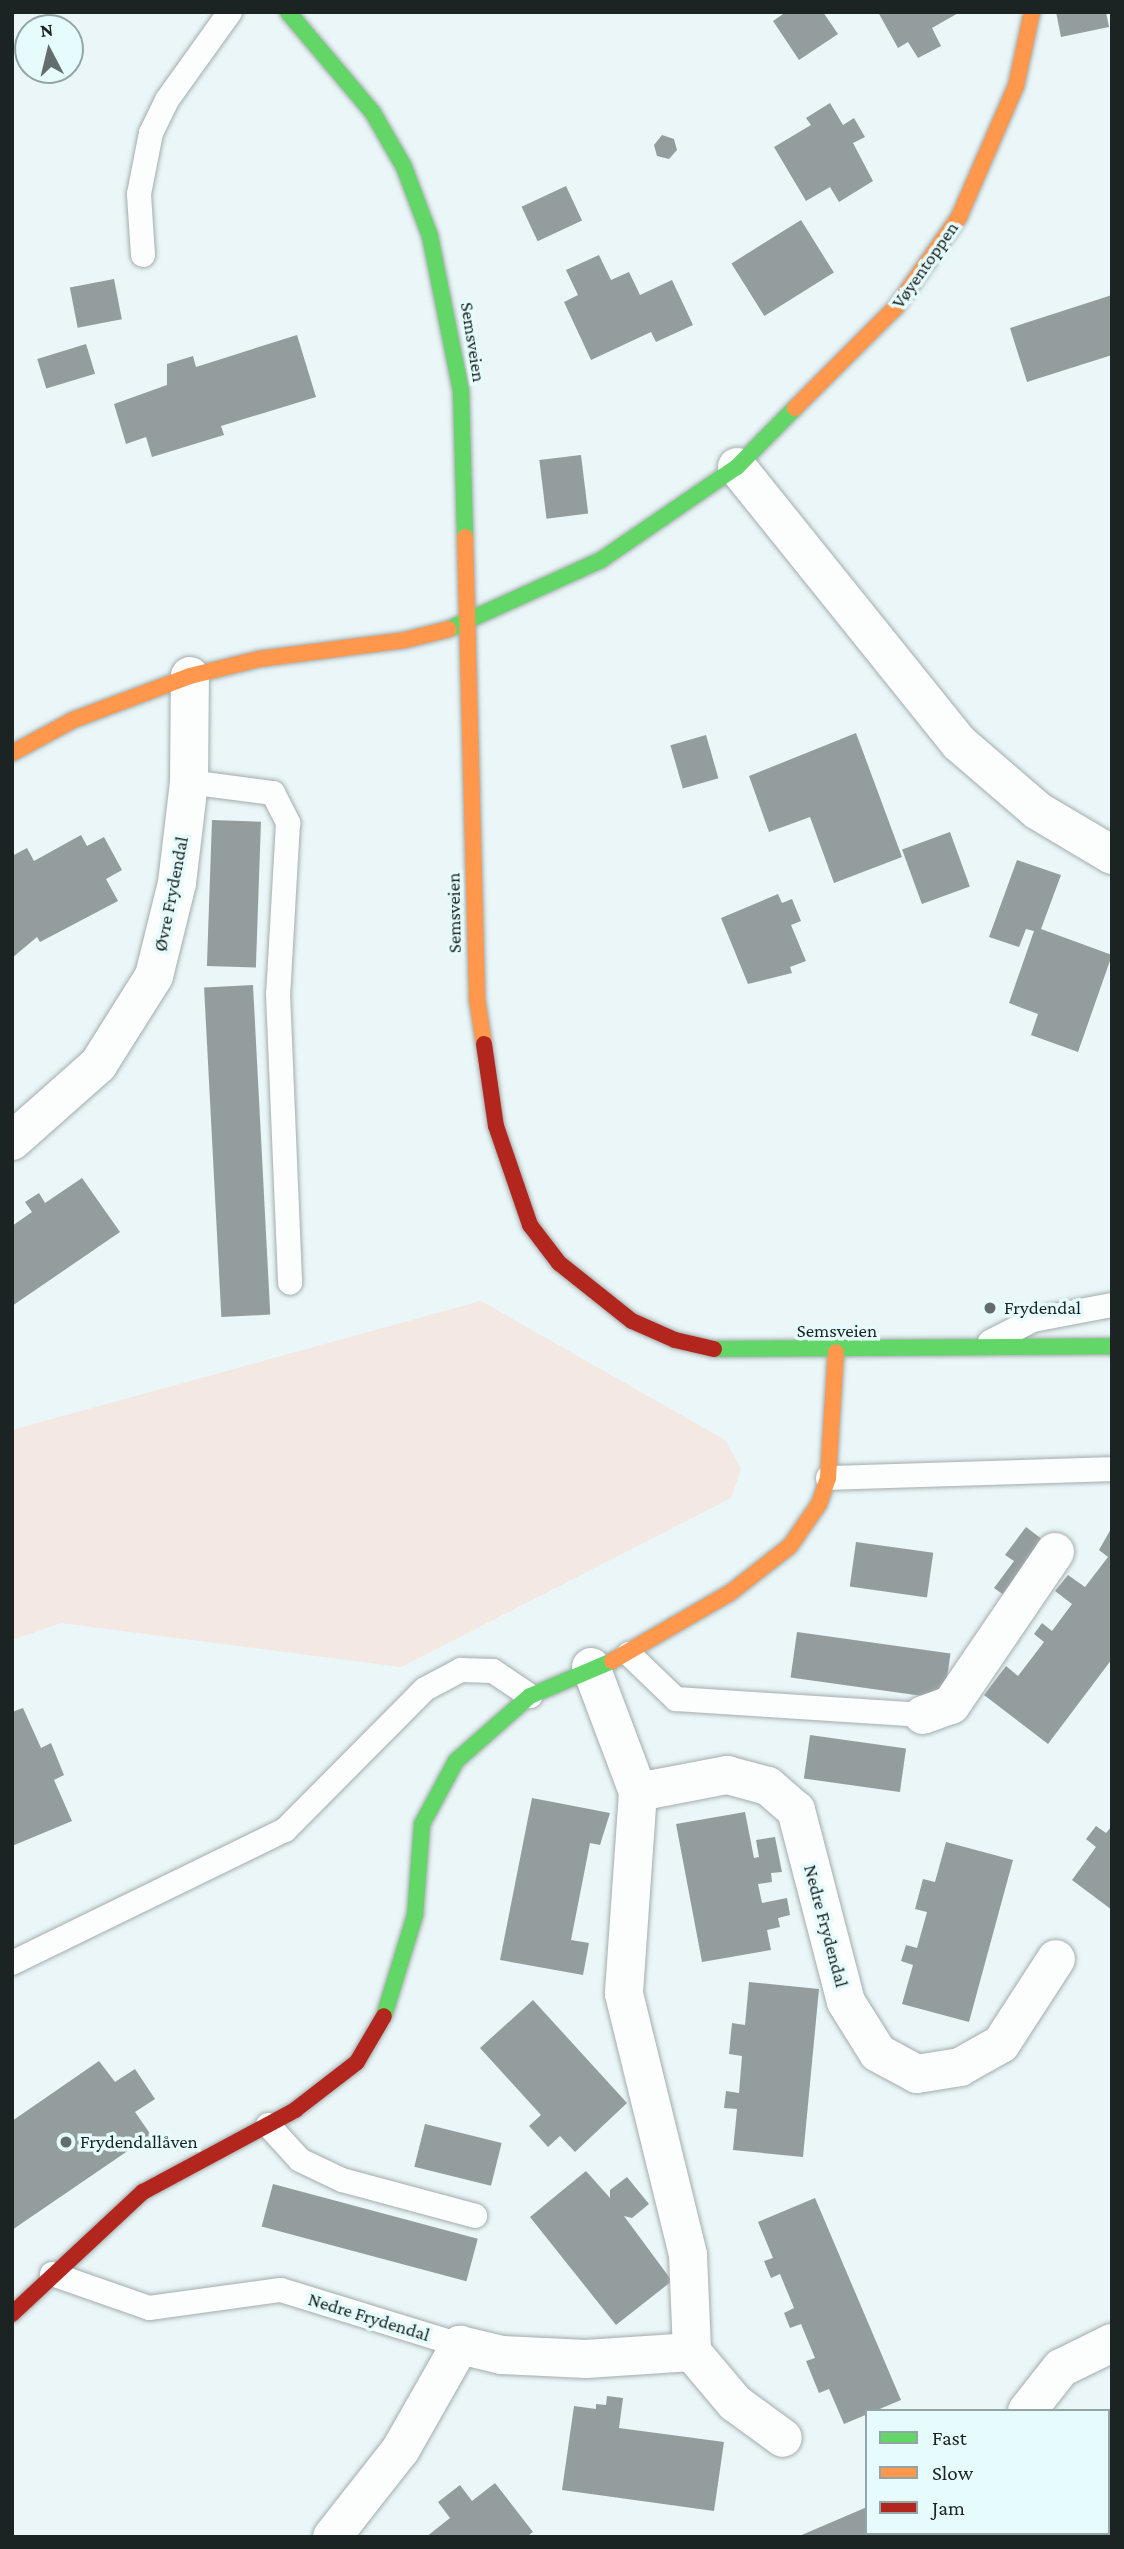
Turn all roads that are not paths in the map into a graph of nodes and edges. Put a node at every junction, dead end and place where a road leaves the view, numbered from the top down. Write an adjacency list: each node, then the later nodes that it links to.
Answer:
1 (230, 12): 4 (lane)
2 (288, 12): 6 (street, Semsveien)
3 (1032, 12): 5 (street, Vøyentoppen)
4 (143, 255)
5 (737, 467): 6 (street, Vøyentoppen); 10 (street)
6 (467, 624): 7 (street); 16 (street, Semsveien)
7 (190, 676): 8 (street); 9 (street, Øvre Frydendal)
8 (12, 753)
9 (189, 782): 11 (street, Øvre Frydendal); 12 (lane)
10 (1112, 856)
11 (12, 1140)
12 (290, 1283)
13 (1112, 1305): 15 (lane)
14 (1112, 1346): 15 (street, Semsveien)
15 (971, 1351): 16 (street, Semsveien)
16 (836, 1352): 18 (street)
17 (1112, 1469): 18 (lane)
18 (828, 1478): 20 (street)
19 (1055, 1552): 23 (street)
20 (629, 1654): 21 (street); 23 (lane)
21 (591, 1667): 22 (street); 24 (street)
22 (530, 1696): 26 (lane); 27 (street)
23 (923, 1716)
24 (638, 1792): 25 (street, Nedre Frydendal); 33 (street)
25 (1056, 1959)
26 (12, 1963)
27 (268, 2125): 28 (lane); 29 (street)
28 (475, 2216)
29 (52, 2274): 30 (street); 32 (lane, Nedre Frydendal)
30 (12, 2314)
31 (1112, 2343): 34 (street)
32 (460, 2345): 33 (street, Nedre Frydendal); 36 (street)
33 (692, 2352): 35 (street)
34 (1029, 2409)
35 (783, 2438)
36 (332, 2537)

